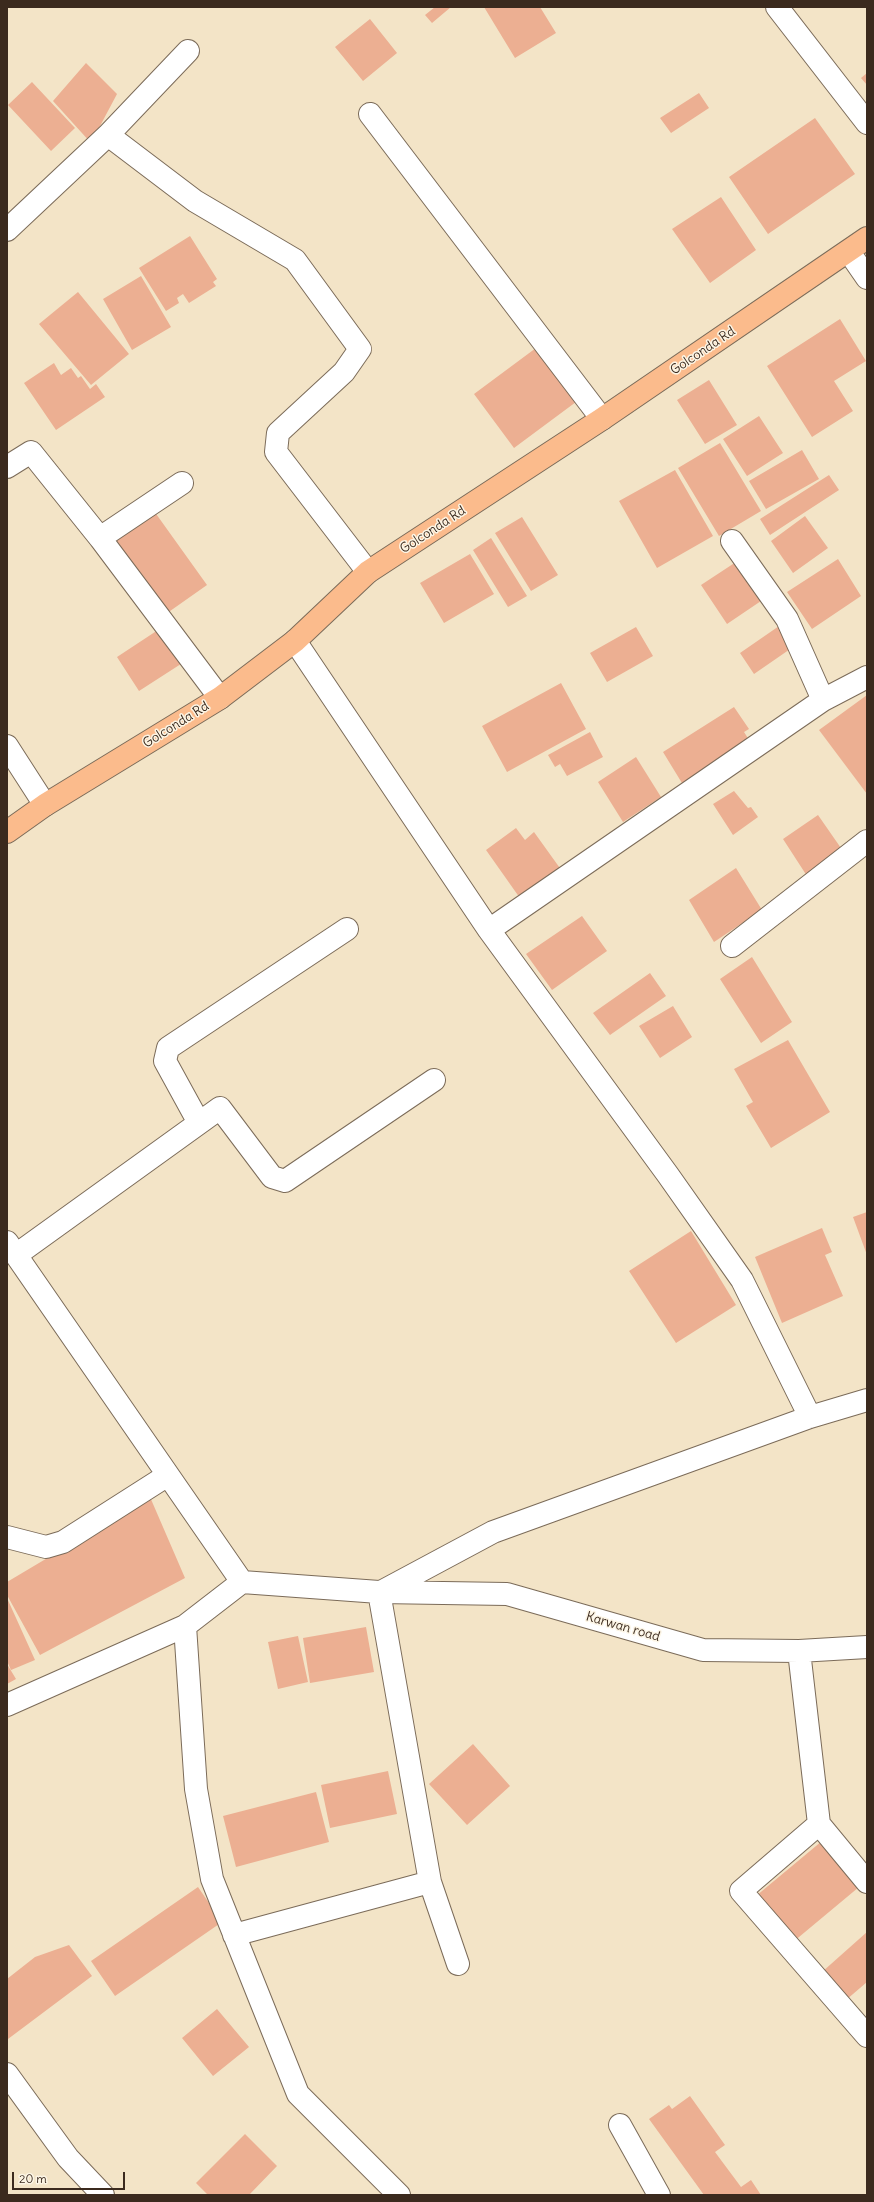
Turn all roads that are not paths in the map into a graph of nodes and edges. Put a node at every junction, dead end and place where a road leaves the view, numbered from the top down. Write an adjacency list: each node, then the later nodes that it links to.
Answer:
1 (777, 7): 4 (street)
2 (188, 51): 5 (street)
3 (370, 114): 10 (street)
4 (867, 123)
5 (108, 135): 6 (street); 15 (street)
6 (7, 230)
7 (867, 238): 8 (main road, Golconda Rd)
8 (848, 252): 9 (street); 10 (main road, Golconda Rd)
9 (867, 278)
10 (602, 419): 15 (main road, Golconda Rd)
11 (7, 467): 13 (street)
12 (182, 483): 13 (street)
13 (100, 538): 18 (street)
14 (732, 541): 19 (street)
15 (368, 572): 16 (main road, Golconda Rd)
16 (295, 641): 18 (main road, Golconda Rd); 25 (street)
17 (867, 677): 19 (street)
18 (220, 698): 21 (main road, Golconda Rd)
19 (823, 700): 25 (street)
20 (7, 746): 21 (street)
21 (45, 805): 22 (main road, Golconda Rd)
22 (7, 832)
23 (867, 841): 26 (street)
24 (347, 929): 28 (street)
25 (489, 930): 31 (street)
26 (732, 946)
27 (434, 1080): 28 (street)
28 (199, 1123): 29 (street)
29 (11, 1249): 32 (street)
30 (867, 1400): 31 (street)
31 (810, 1417): 35 (street)
32 (168, 1475): 33 (street); 34 (street)
33 (7, 1537)
34 (242, 1582): 35 (street, Karwan road); 36 (street)
35 (379, 1592): 38 (street, Karwan road); 41 (street)
36 (185, 1626): 39 (street); 43 (street)
37 (867, 1647): 38 (street, Karwan road)
38 (799, 1651): 40 (street)
39 (7, 1705)
40 (819, 1824): 42 (street); 45 (street)
41 (430, 1882): 43 (street); 44 (street)
42 (867, 1882)
43 (234, 1935): 49 (street)
44 (458, 1964)
45 (867, 2036)
46 (7, 2074): 48 (street)
47 (620, 2125): 50 (street)
48 (103, 2195)
49 (399, 2195)
50 (659, 2195)

